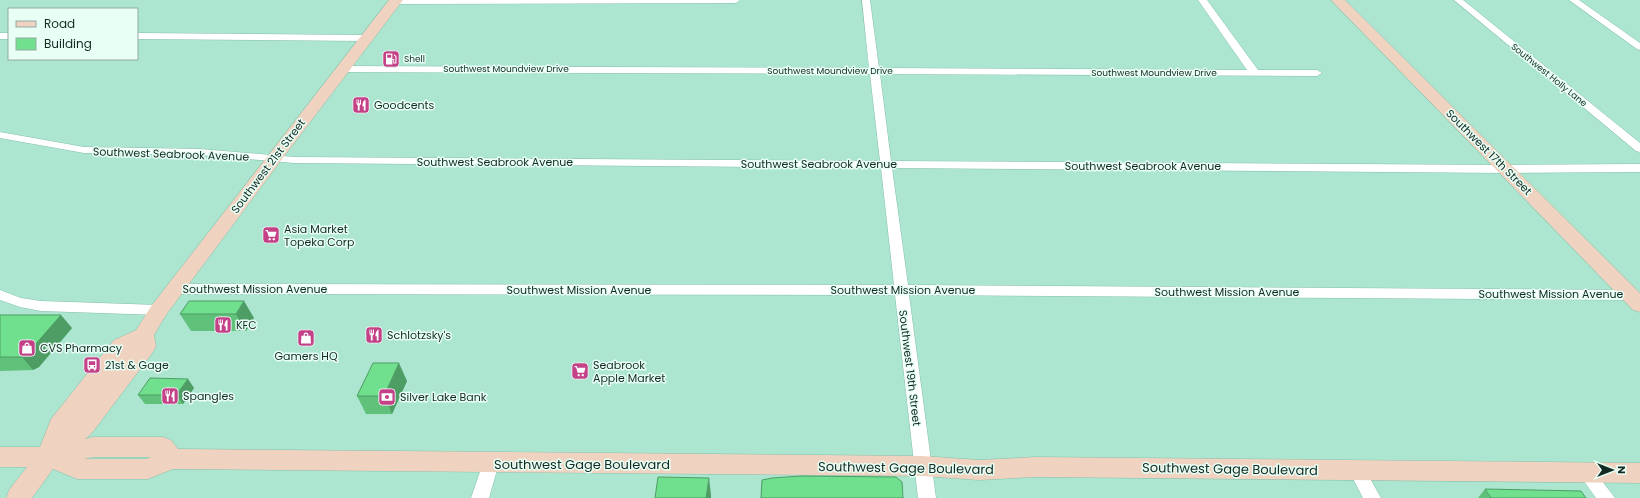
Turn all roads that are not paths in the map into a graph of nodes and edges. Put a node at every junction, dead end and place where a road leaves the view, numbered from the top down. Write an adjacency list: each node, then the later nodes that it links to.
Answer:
1 (396, 0): 2 (street); 9 (main road, Southwest 21st Street)
2 (736, 0)
3 (866, 0): 12 (street, Southwest 19th Street)
4 (1202, 0): 13 (street)
5 (1338, 0): 20 (main road, Southwest 17th Street)
6 (1458, 0): 16 (street, Southwest Holly Lane)
7 (1573, 0): 10 (street)
8 (138, 36): 9 (street)
9 (366, 38): 11 (main road, Southwest 21st Street)
10 (1640, 47)
11 (342, 69): 12 (street, Southwest Moundview Drive); 17 (main road, Southwest 21st Street)
12 (875, 72): 13 (street, Southwest Moundview Drive); 18 (street, Southwest 19th Street)
13 (1255, 73): 14 (street, Southwest Moundview Drive)
14 (1317, 73)
15 (0, 135): 17 (street, Southwest Seabrook Avenue)
16 (1640, 150)
17 (273, 159): 18 (street, Southwest Seabrook Avenue); 21 (main road, Southwest 21st Street)
18 (886, 164): 20 (street, Southwest Seabrook Avenue); 22 (street, Southwest 19th Street)
19 (1640, 168): 20 (street, Southwest Seabrook Avenue)
20 (1506, 169): 24 (main road, Southwest 17th Street)
21 (176, 288): 22 (street, Southwest Mission Avenue); 25 (main road, Southwest 21st Street)
22 (900, 290): 24 (street, Southwest Mission Avenue); 29 (street, Southwest 19th Street)
23 (0, 295): 25 (street)
24 (1635, 300)
25 (159, 310): 27 (main road, Southwest 21st Street)
26 (0, 457): 27 (main road, Southwest Gage Boulevard)
27 (48, 457): 28 (main road, Southwest Gage Boulevard); 33 (main road, Southwest 21st Street)
28 (491, 463): 29 (main road, Southwest Gage Boulevard); 34 (street)
29 (922, 466): 30 (main road, Southwest Gage Boulevard); 35 (street, Southwest 19th Street)
30 (1356, 471): 31 (main road, Southwest Gage Boulevard); 36 (street)
31 (1586, 473): 32 (main road, Southwest Gage Boulevard); 37 (street)
32 (1640, 473)
33 (18, 498)
34 (480, 498)
35 (926, 498)
36 (1372, 498)
37 (1606, 498)

